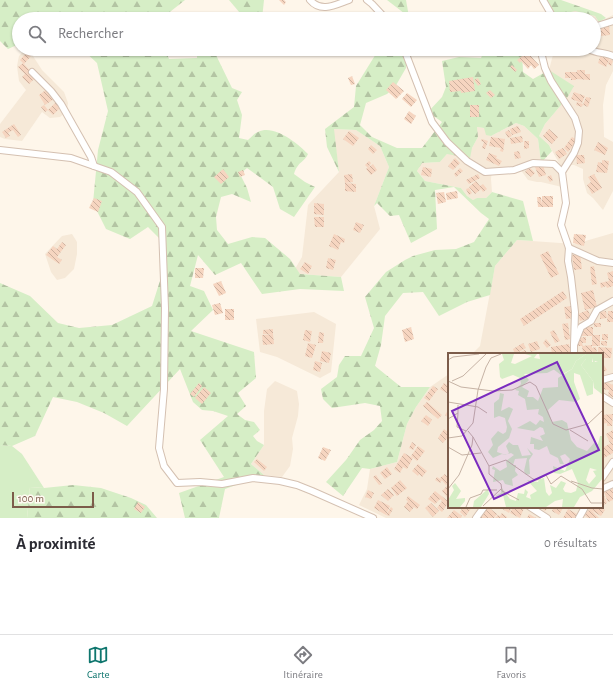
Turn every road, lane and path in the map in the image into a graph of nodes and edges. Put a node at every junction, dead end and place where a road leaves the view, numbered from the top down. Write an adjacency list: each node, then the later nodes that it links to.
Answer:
1 (310, 0): 2 (street)
2 (349, 0)
3 (366, 0): 5 (street)
4 (543, 0): 6 (street)
5 (379, 12)
6 (550, 12)
7 (613, 21): 8 (street)
8 (601, 25)
9 (601, 53): 12 (street)
10 (407, 56): 16 (street)
11 (542, 56): 16 (street)
12 (613, 56)
13 (32, 72): 15 (street)
14 (0, 150): 15 (street)
15 (94, 166): 33 (street)
16 (562, 172): 17 (street)
17 (569, 248): 18 (street); 20 (street)
18 (613, 263)
19 (613, 301): 20 (street)
20 (574, 345): 21 (street)
21 (574, 353)
22 (613, 377): 23 (street)
23 (603, 380)
24 (603, 397): 25 (street)
25 (613, 402)
26 (613, 462): 27 (street)
27 (603, 477)
28 (613, 484): 29 (street)
29 (603, 489)
30 (483, 508): 34 (street)
31 (532, 508): 35 (street)
32 (584, 508): 36 (street)
33 (373, 518)
34 (476, 518)
35 (547, 518)
36 (579, 518)

